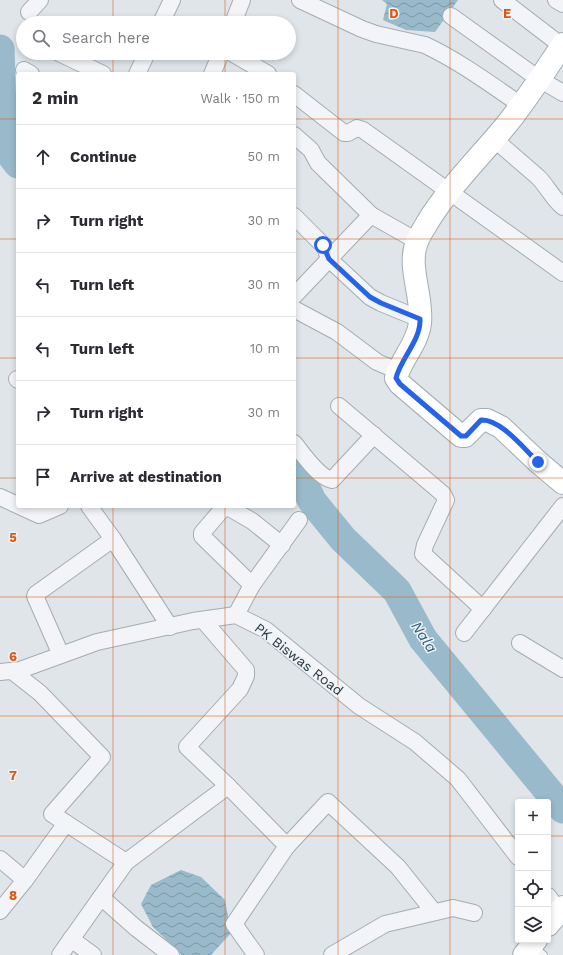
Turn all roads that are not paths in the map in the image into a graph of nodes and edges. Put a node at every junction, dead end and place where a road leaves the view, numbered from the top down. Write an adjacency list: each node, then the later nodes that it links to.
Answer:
1 (40, 0): 8 (street)
2 (172, 0): 9 (street)
3 (242, 0): 10 (street)
4 (300, 0): 24 (street)
5 (502, 0): 12 (street)
6 (556, 0): 7 (street)
7 (563, 4)
8 (29, 12)
9 (164, 16)
10 (236, 16)
11 (451, 16): 21 (street)
12 (562, 45): 21 (street)
13 (73, 60): 17 (street)
14 (144, 60): 18 (street)
15 (217, 60): 19 (street)
16 (244, 60): 20 (street)
17 (98, 72)
18 (138, 72)
19 (213, 72)
20 (265, 72)
21 (540, 79): 22 (street); 24 (street)
22 (563, 93)
23 (296, 96): 27 (street)
24 (521, 105): 26 (street)
25 (296, 137): 29 (street)
26 (494, 139): 27 (street); 28 (street)
27 (450, 191): 31 (street); 33 (street)
28 (563, 207)
29 (371, 215): 31 (street); 32 (street)
30 (296, 218): 32 (street)
31 (417, 241): 36 (street)
32 (329, 259): 34 (street); 36 (street)
33 (563, 273)
34 (296, 294)
35 (296, 310): 37 (street)
36 (420, 319): 37 (street)
37 (398, 371): 41 (street)
38 (339, 406): 39 (street)
39 (374, 435): 40 (street); 54 (street)
40 (296, 445)
41 (563, 483)
42 (0, 498): 43 (street)
43 (16, 505)
44 (563, 506): 54 (street)
45 (23, 508): 46 (street)
46 (55, 508)
47 (90, 508): 51 (street)
48 (223, 508): 53 (street)
49 (229, 508): 52 (street)
50 (299, 520): 52 (street)
51 (113, 539): 57 (street); 60 (street)
52 (282, 545): 53 (street)
53 (252, 585): 55 (street)
54 (483, 609): 58 (street)
55 (236, 615): 56 (street); 66 (street, PK Biswas Road)
56 (203, 620): 57 (street); 63 (street)
57 (170, 627): 60 (street)
58 (464, 633)
59 (520, 643): 61 (street)
60 (61, 655): 62 (street)
61 (563, 669)
62 (6, 672): 64 (street)
63 (228, 786): 65 (street); 68 (street)
64 (66, 823): 68 (street); 69 (street)
65 (287, 846): 72 (street); 78 (street)
66 (515, 853)
67 (0, 860): 69 (street)
68 (126, 862): 70 (street)
69 (26, 880): 71 (street)
70 (101, 897): 74 (street); 77 (street)
71 (0, 911)
72 (434, 912): 73 (street); 79 (street)
73 (474, 913)
74 (71, 939): 75 (street); 76 (street)
75 (60, 955)
76 (93, 955)
77 (171, 955)
78 (256, 955)
79 (332, 955)

